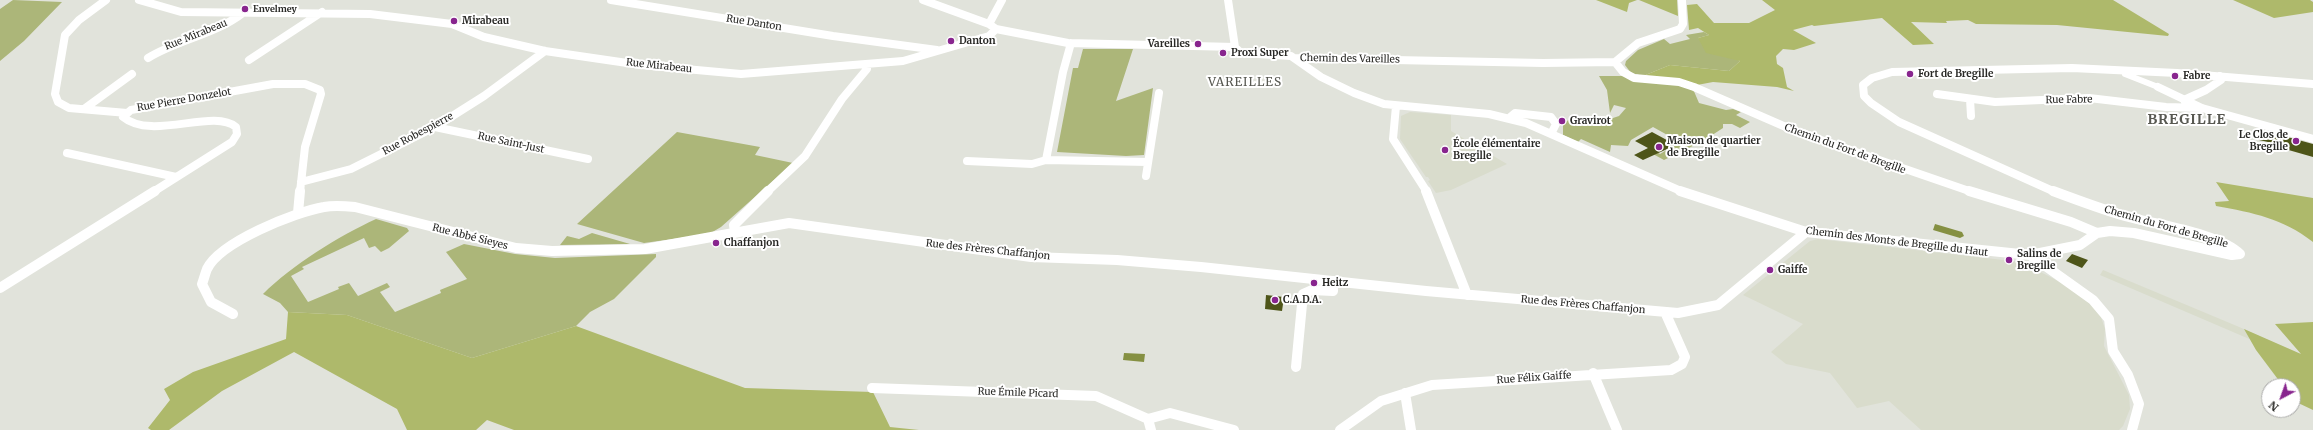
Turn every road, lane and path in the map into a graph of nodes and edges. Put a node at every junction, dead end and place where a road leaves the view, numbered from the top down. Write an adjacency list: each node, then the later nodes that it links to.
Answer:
1 (106, 0): 34 (street)
2 (138, 0): 8 (street, Rue Mirabeau)
3 (611, 0): 13 (street, Rue Danton)
4 (923, 0): 10 (street)
5 (1002, 0): 10 (street)
6 (1228, 0): 14 (street)
7 (1682, 0): 21 (street)
8 (244, 12): 9 (street, Rue Mirabeau); 17 (street, Rue Mirabeau)
9 (322, 12): 16 (street, Rue Mirabeau); 19 (street)
10 (989, 24): 11 (street)
11 (993, 32): 12 (street, Chemin des Vareilles); 15 (street, Rue Mirabeau)
12 (1071, 44): 14 (street, Chemin des Vareilles); 43 (street)
13 (896, 45): 15 (street, Rue Danton); 20 (street)
14 (1235, 47): 18 (street, Chemin des Vareilles)
15 (938, 50): 20 (street, Rue Mirabeau)
16 (546, 51): 22 (street, Rue Mirabeau); 38 (street, Rue Robespierre)
17 (148, 58)
18 (1294, 58): 21 (street, Chemin des Vareilles); 32 (street, Chemin des Monts de Bregille du Haut)
19 (249, 60)
20 (903, 61): 22 (street, Rue Mirabeau)
21 (1615, 62): 52 (street, Chemin du Fort de Bregille)
22 (867, 66): 51 (street)
23 (132, 74): 34 (street)
24 (2125, 74): 27 (street, Rue Fabre)
25 (2220, 76): 26 (street, Chemin du Fort de Bregille); 31 (street); 52 (street, Chemin du Fort de Bregille)
26 (2313, 84)
27 (2158, 87): 31 (street, Rue Fabre)
28 (1160, 93): 45 (street)
29 (1936, 94): 30 (street, Rue Fabre)
30 (1970, 99): 33 (street, Rue Fabre); 36 (street)
31 (2184, 100): 33 (street, Rue Fabre)
32 (1396, 106): 37 (street, Chemin des Monts de Bregille du Haut); 57 (street)
33 (2202, 108): 40 (street, Rue Fabre)
34 (84, 109): 35 (street)
35 (127, 113): 47 (street, Rue Pierre Donzelot); 48 (street, Rue Pierre Donzelot)
36 (1971, 116)
37 (1509, 118): 39 (street, Chemin des Monts de Bregille du Haut); 39 (street)
38 (435, 127): 42 (street, Rue Saint-Just); 48 (street, Rue Robespierre)
39 (1551, 134): 50 (street, Chemin des Monts de Bregille du Haut)
40 (2313, 139)
41 (67, 153): 47 (street)
42 (588, 159)
43 (1046, 160): 44 (street); 45 (street)
44 (967, 161)
45 (1148, 162): 46 (street)
46 (1146, 176)
47 (176, 177): 56 (street, Rue Pierre Donzelot)
48 (301, 182): 49 (street, Rue Pierre Donzelot)
49 (298, 213): 53 (street, Rue Abbé Sieyes); 59 (street, Rue Abbé Sieyes)
50 (1806, 232): 54 (street, Chemin des Monts de Bregille du Haut); 58 (street, Rue des Frères Chaffanjon)
51 (735, 233): 53 (street, Rue des Frères Chaffanjon); 55 (street, Rue des Frères Chaffanjon)
52 (2096, 233): 54 (street, Chemin des Monts de Bregille du Haut)
53 (645, 249)
54 (2030, 255): 69 (street)
55 (1333, 281): 57 (street, Rue des Frères Chaffanjon); 60 (street)
56 (0, 288)
57 (1467, 295): 58 (street, Rue des Frères Chaffanjon)
58 (1666, 312): 61 (street, Rue Félix Gaiffe)
59 (233, 314)
60 (1296, 367)
61 (1593, 374): 63 (street, Rue Félix Gaiffe); 68 (street)
62 (872, 388): 64 (street, Rue Émile Picard)
63 (1405, 394): 66 (street, Rue Félix Gaiffe); 67 (street)
64 (1150, 425): 65 (street)
65 (1234, 430)
66 (1340, 430)
67 (1411, 430)
68 (1617, 430)
69 (2132, 430)

